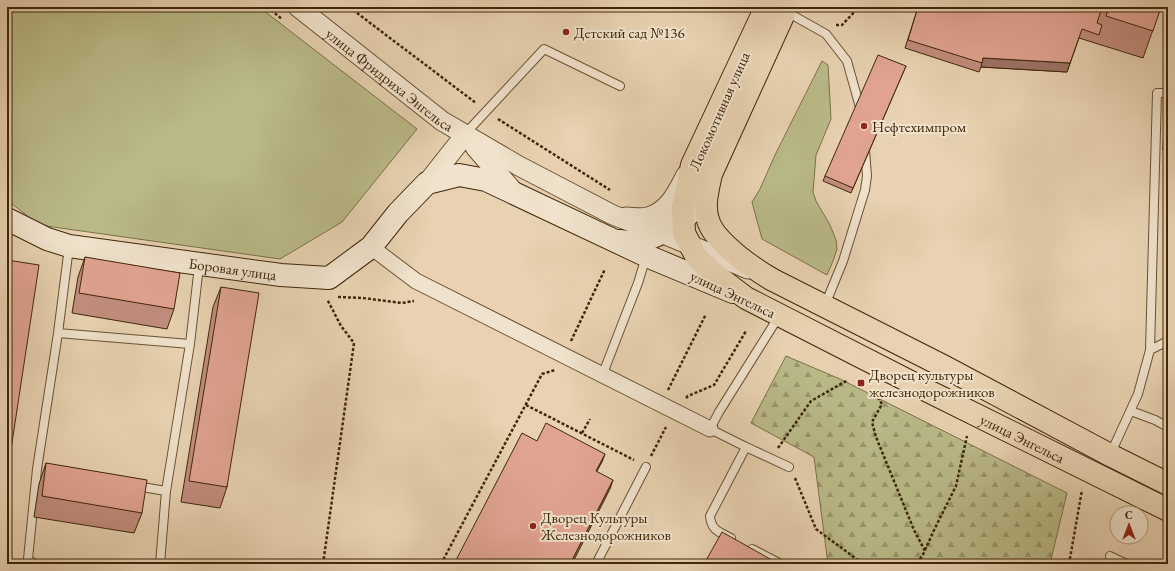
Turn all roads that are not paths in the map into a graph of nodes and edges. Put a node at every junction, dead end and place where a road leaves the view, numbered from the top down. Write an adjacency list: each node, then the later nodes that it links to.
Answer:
1 (298, 7): 6 (street, улица Фридриха Энгельса)
2 (780, 8): 5 (lane); 8 (main road, Локомотивная улица); 9 (main road, Локомотивная улица)
3 (620, 86): 6 (lane)
4 (1168, 94): 26 (lane)
5 (861, 118)
6 (464, 135): 10 (street, Боровая улица); 11 (street, улица Энгельса); 12 (street, улица Энгельса)
7 (864, 140): 21 (lane)
8 (692, 165): 12 (street, улица Энгельса); 14 (main road, Локомотивная улица)
9 (711, 174): 14 (main road, Локомотивная улица); 19 (main road, Локомотивная улица)
10 (426, 183): 11 (main road); 17 (main road, Боровая улица)
11 (514, 192): 14 (main road, улица Энгельса)
12 (613, 215): 14 (street, улица Энгельса)
13 (7, 219): 16 (main road, Боровая улица)
14 (662, 233): 15 (main road, Локомотивная улица); 20 (main road, улица Энгельса); 27 (lane)
15 (690, 245): 19 (street, улица Энгельса); 20 (main road, Локомотивная улица)
16 (69, 246): 18 (main road, Боровая улица); 23 (lane)
17 (371, 247): 18 (main road, Боровая улица); 27 (street)
18 (200, 264): 25 (lane)
19 (773, 280): 21 (main road, улица Энгельса)
20 (746, 298): 22 (main road, улица Энгельса)
21 (825, 306): 32 (main road, улица Энгельса)
22 (779, 315): 30 (lane); 38 (main road, улица Энгельса)
23 (58, 333): 25 (lane); 40 (lane)
24 (1168, 341): 26 (lane)
25 (190, 344): 37 (lane)
26 (1150, 350): 28 (lane)
27 (602, 376): 30 (street)
28 (1130, 411): 29 (lane); 32 (lane)
29 (1168, 427)
30 (710, 429): 31 (lane)
31 (746, 448): 34 (lane); 43 (lane)
32 (1110, 455): 36 (main road, улица Энгельса)
33 (646, 467): 42 (lane)
34 (789, 467)
35 (128, 484): 37 (lane)
36 (1168, 484)
37 (166, 491): 41 (lane)
38 (1168, 510)
39 (1110, 556): 44 (lane)
40 (35, 564)
41 (160, 564)
42 (596, 564)
43 (781, 564)
44 (1127, 564)

